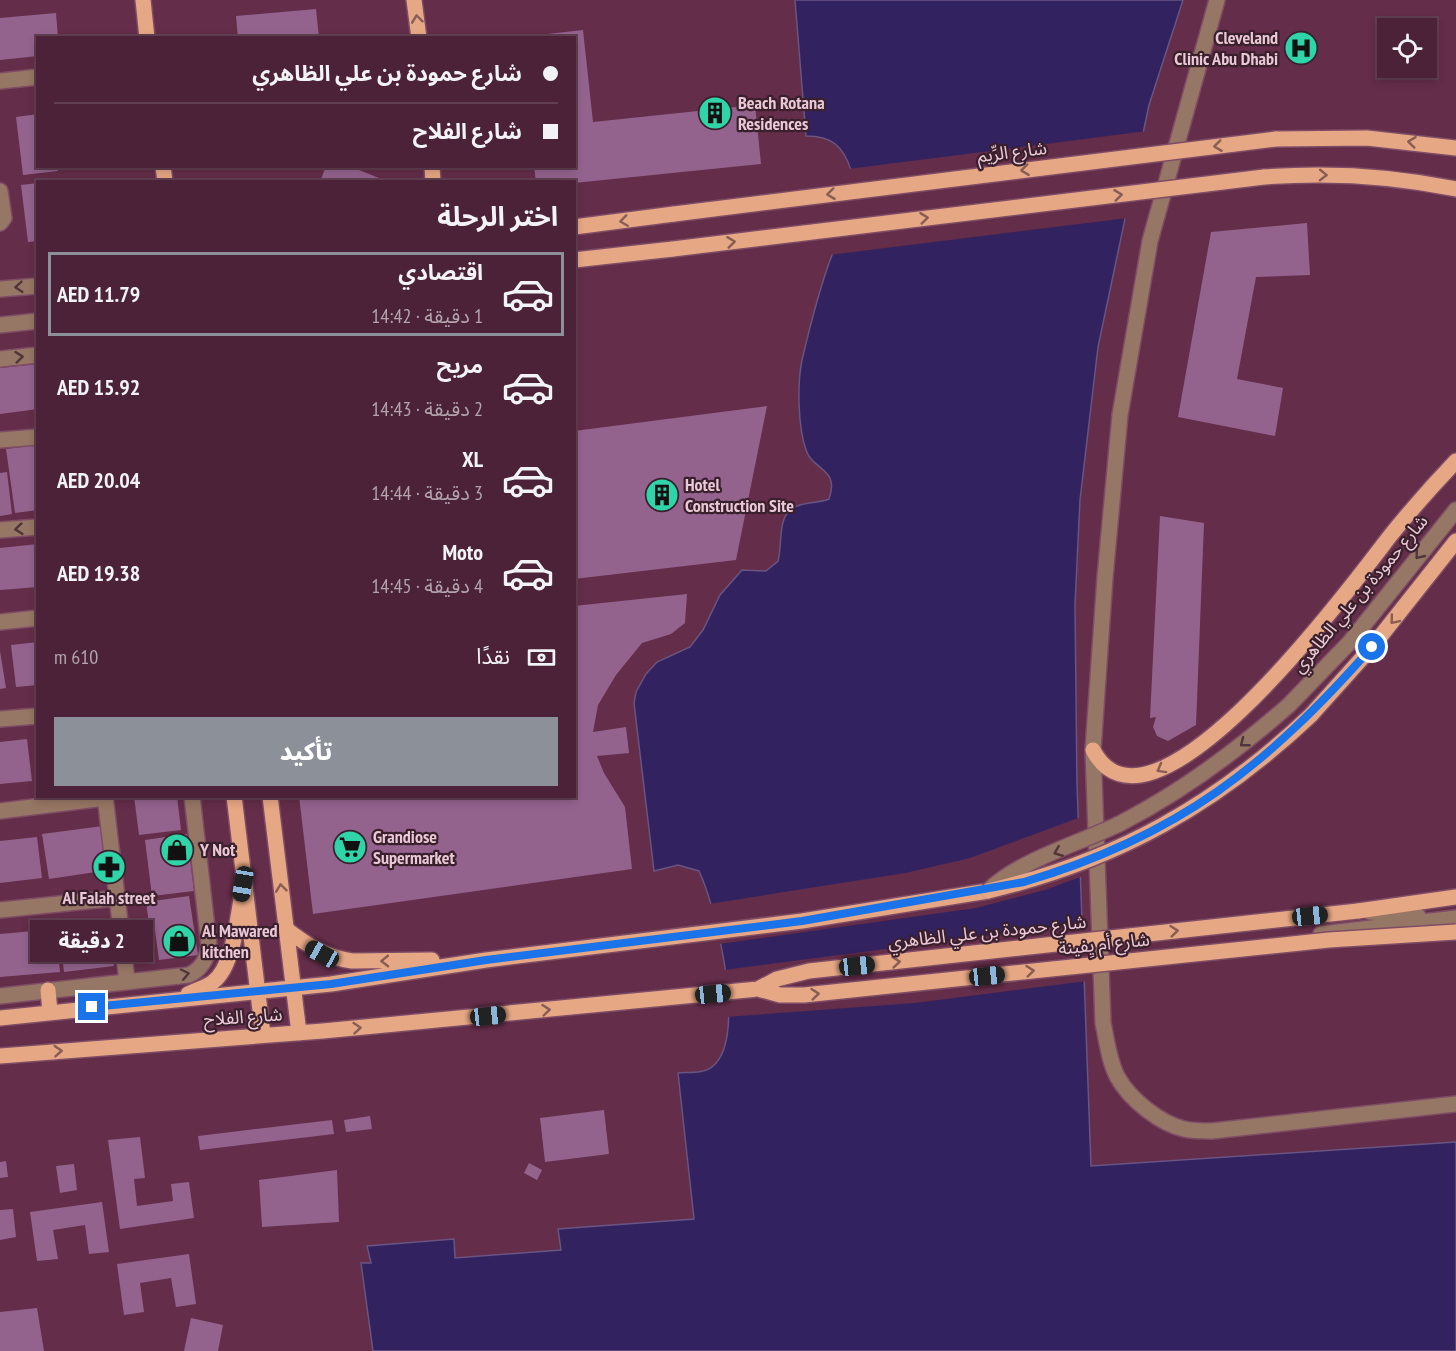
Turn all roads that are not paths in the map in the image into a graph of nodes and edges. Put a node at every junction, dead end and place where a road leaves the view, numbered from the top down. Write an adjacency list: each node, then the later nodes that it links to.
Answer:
1 (143, 0): 4 (main road)
2 (414, 0): 5 (main road, one-way to 2)
3 (1217, 0): 31 (street)
4 (147, 36)
5 (419, 36)
6 (36, 77): 7 (street)
7 (0, 81)
8 (1456, 148): 12 (main road, شارع الرِّيم, one-way to 12, bridge)
9 (1456, 189): 13 (main road, one-way to 9, bridge)
10 (0, 191): 11 (street)
11 (0, 223)
12 (576, 227)
13 (576, 260)
14 (36, 286): 15 (street, one-way to 15)
15 (0, 289)
16 (35, 324): 17 (street)
17 (0, 325)
18 (36, 355): 19 (street, one-way to 18)
19 (0, 359)
20 (36, 437): 21 (street)
21 (0, 440)
22 (1456, 461): 31 (main road, one-way to 31)
23 (1456, 510): 39 (street, شارع حمودة بن علي الظاهري, one-way to 39, bridge)
24 (36, 527): 25 (street, one-way to 25)
25 (0, 530)
26 (1456, 541): 39 (main road, شارع حمودة بن علي الظاهري, one-way to 39, bridge)
27 (36, 618): 28 (street)
28 (0, 622)
29 (36, 716): 30 (street)
30 (0, 719)
31 (1093, 750): 47 (street)
32 (98, 798): 37 (street)
33 (105, 798): 41 (street)
34 (192, 798): 49 (street, one-way to 34)
35 (234, 798): 38 (main road)
36 (270, 798): 45 (main road, one-way to 36)
37 (0, 811)
38 (243, 884): 53 (main road); 55 (main road)
39 (988, 891): 48 (main road, شارع حمودة بن علي الظاهري)
40 (1456, 897): 43 (main road, شارع حمودة بن علي الظاهري)
41 (117, 898): 42 (street); 49 (street)
42 (0, 910)
43 (1358, 910): 44 (street); 51 (main road, شارع حمودة بن علي الظاهري, one-way to 43, bridge)
44 (1456, 917): 47 (street)
45 (286, 929): 48 (main road, one-way to 45); 50 (main road)
46 (1456, 932): 51 (main road, شارع أم يِفينة, one-way to 46, bridge)
47 (1100, 957): 62 (street)
48 (486, 960): 50 (main road, شارع الفلاح)
49 (127, 981): 52 (street)
50 (294, 987): 53 (main road, شارع الفلاح); 59 (main road)
51 (758, 989): 57 (main road, شارع حمودة بن علي الظاهري, one-way to 51)
52 (48, 990): 54 (street); 56 (main road)
53 (258, 991): 55 (main road, شارع الفلاح); 60 (main road)
54 (0, 996)
55 (178, 998): 56 (main road, شارع الفلاح)
56 (50, 1012): 58 (main road, شارع الفلاح)
57 (488, 1016): 59 (main road, شارع الفلاح, one-way to 57)
58 (0, 1018)
59 (299, 1033): 60 (main road, شارع الفلاح)
60 (263, 1035): 61 (main road, شارع الفلاح, one-way to 60)
61 (0, 1056)
62 (1456, 1104)

